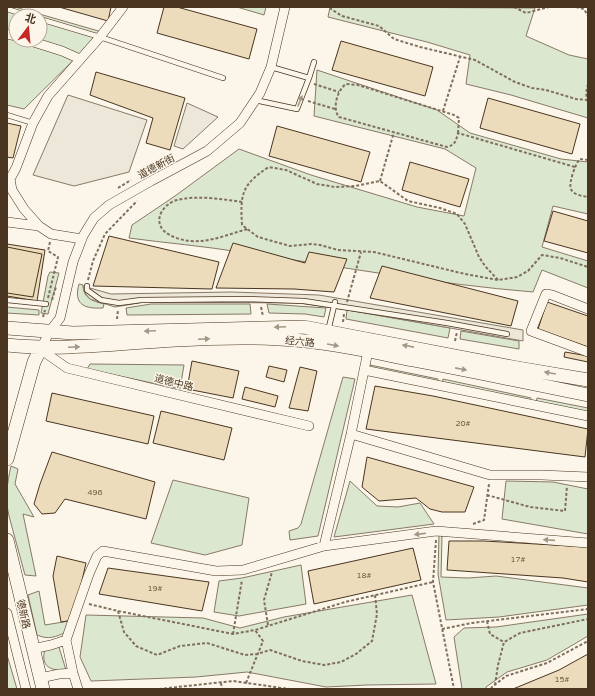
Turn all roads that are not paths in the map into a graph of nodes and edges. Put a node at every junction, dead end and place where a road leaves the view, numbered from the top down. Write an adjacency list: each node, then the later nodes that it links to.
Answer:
1 (123, 7): 4 (street)
2 (285, 7): 8 (street, 道德新街)
3 (48, 21): 4 (lane)
4 (100, 37): 6 (street); 9 (lane)
5 (48, 46): 6 (street)
6 (80, 59): 13 (street)
7 (314, 62): 10 (lane)
8 (271, 67): 10 (lane); 11 (street, 道德新街)
9 (223, 78)
10 (308, 80): 11 (lane, one-way to 10)
11 (256, 100): 18 (street, 道德新街)
12 (7, 115): 13 (lane)
13 (33, 123): 14 (street)
14 (12, 167): 15 (street)
15 (9, 181): 17 (street)
16 (7, 222): 17 (street)
17 (39, 226): 18 (street)
18 (82, 238): 26 (street, 道德新街)
19 (87, 286): 22 (lane)
20 (7, 300): 21 (lane)
21 (46, 304)
22 (334, 304): 25 (lane); 27 (lane)
23 (588, 309): 31 (street)
24 (7, 328): 26 (main road, 经六路)
25 (328, 331): 26 (main road, 经六路, one-way to 26); 33 (main road, 经六路, one-way to 25)
26 (50, 332): 29 (street, 道德新街)
27 (507, 334)
28 (7, 345): 29 (main road, 经六路)
29 (41, 348): 30 (main road, 经六路, one-way to 30); 36 (street, 道德中路); 38 (main road)
30 (368, 351): 32 (street); 34 (main road, 经六路, one-way to 34)
31 (588, 352)
32 (364, 370): 35 (street); 37 (street)
33 (588, 380)
34 (588, 396)
35 (588, 416)
36 (308, 426)
37 (351, 434): 39 (street); 42 (street)
38 (8, 450)
39 (588, 477)
40 (7, 540): 45 (main road, 德新路)
41 (588, 543): 42 (street, one-way to 42)
42 (324, 546): 44 (street)
43 (7, 613): 48 (street)
44 (66, 640): 45 (street); 46 (street)
45 (32, 649): 47 (main road, 德新路)
46 (73, 673): 47 (street); 49 (street)
47 (41, 684)
48 (26, 689)
49 (78, 689)

